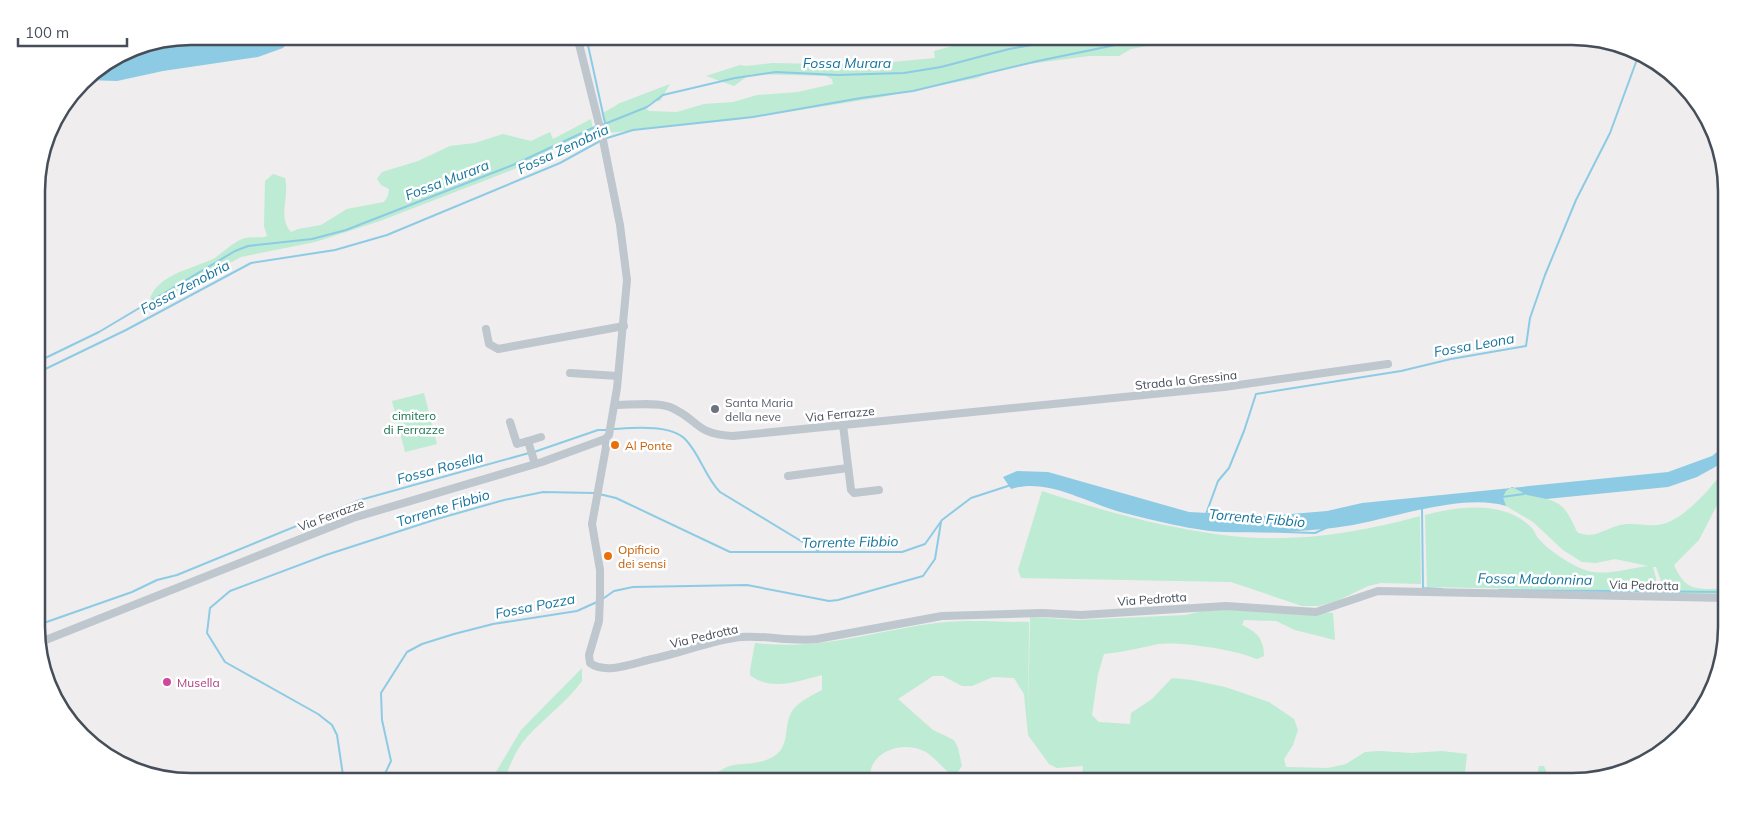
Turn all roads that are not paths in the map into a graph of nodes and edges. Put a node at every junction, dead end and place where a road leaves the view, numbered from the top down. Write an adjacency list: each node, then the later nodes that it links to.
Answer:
1 (579, 45): 2 (street)
2 (624, 326): 3 (street); 6 (street)
3 (486, 329)
4 (1388, 364): 8 (street, Strada la Gressina)
5 (570, 373): 6 (street)
6 (618, 376): 7 (street)
7 (615, 405): 10 (street, Via Ferrazze); 12 (street)
8 (986, 411): 10 (street, Via Ferrazze)
9 (510, 422): 13 (street)
10 (843, 425): 15 (street)
11 (541, 437): 13 (street)
12 (607, 437): 14 (street, Via Ferrazze); 18 (street, Via Pedrotta)
13 (529, 444): 14 (street)
14 (534, 460): 19 (street, Via Ferrazze)
15 (848, 468): 16 (street); 17 (street)
16 (788, 476)
17 (879, 490)
18 (1718, 598)
19 (46, 640)

